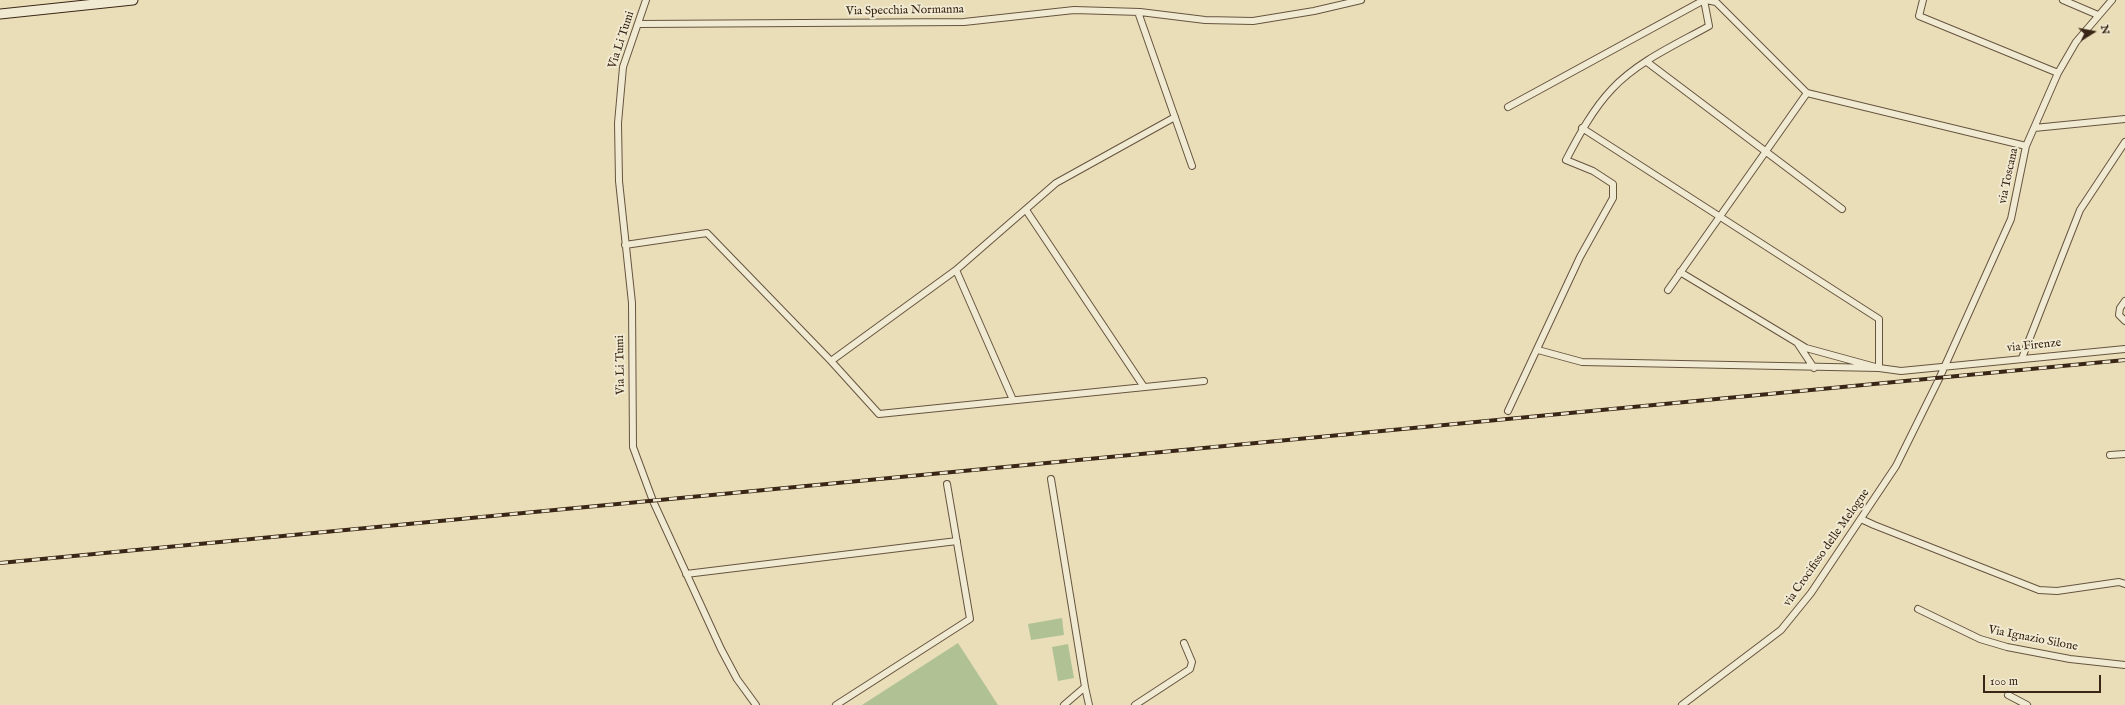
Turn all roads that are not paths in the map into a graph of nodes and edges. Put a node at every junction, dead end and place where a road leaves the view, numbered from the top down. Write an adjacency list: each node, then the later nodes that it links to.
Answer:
1 (134, 0): 9 (main road)
2 (646, 0): 11 (street, Via Li Tumi)
3 (1361, 0): 8 (street, Via Specchia Normanna)
4 (1705, 0): 12 (street); 14 (street); 15 (street)
5 (1923, 0): 13 (street)
6 (2063, 0): 10 (street)
7 (2112, 0): 10 (street, via Toscana)
8 (1138, 12): 11 (street, Via Specchia Normanna); 16 (street)
9 (0, 14)
10 (2098, 15): 13 (street, via Toscana)
11 (639, 24): 27 (street, Via Li Tumi)
12 (1647, 62): 18 (street); 22 (street)
13 (2058, 73): 19 (street, via Toscana)
14 (1807, 93): 21 (street); 22 (street)
15 (1508, 107)
16 (1175, 117): 23 (street); 25 (street)
17 (2125, 119): 19 (street)
18 (1582, 128): 26 (street); 35 (street)
19 (2034, 128): 21 (street, via Toscana)
20 (2125, 142): 36 (street)
21 (2026, 146): 38 (street, via Toscana)
22 (1765, 151): 24 (street); 26 (street)
23 (1192, 166)
24 (1842, 208)
25 (1026, 210): 28 (street); 42 (street)
26 (1720, 216): 29 (street); 40 (street)
27 (626, 245): 37 (street); 51 (street, Via Li Tumi)
28 (956, 270): 37 (street); 43 (street)
29 (1680, 272): 30 (street); 33 (street)
30 (1668, 290)
31 (2125, 301): 32 (street)
32 (2125, 321)
33 (1798, 342): 39 (street); 40 (street)
34 (2125, 349): 36 (street, via Firenze)
35 (1538, 350): 39 (street); 44 (street)
36 (2022, 358): 38 (street, via Firenze)
37 (831, 361): 43 (street)
38 (1945, 366): 40 (street, via Firenze); 49 (street, via Crocifisso delle Melogne)
39 (1814, 368): 40 (street)
40 (1879, 368)
41 (1204, 381): 42 (street)
42 (1144, 387): 43 (street)
43 (1013, 400)
44 (1508, 410)
45 (2125, 454): 46 (street)
46 (2110, 455)
47 (1051, 479): 56 (street)
48 (947, 484): 50 (street)
49 (1861, 519): 52 (street); 63 (street, via Crocifisso delle Melogne)
50 (957, 541): 51 (street); 59 (street)
51 (686, 574): 58 (street, Via Li Tumi)
52 (2125, 584)
53 (1918, 609): 55 (street, Via Ignazio Silone)
54 (1184, 643): 62 (street)
55 (2125, 663)
56 (1085, 687): 60 (street); 61 (street)
57 (2008, 695): 64 (street)
58 (756, 705)
59 (836, 705)
60 (1064, 705)
61 (1089, 705)
62 (1135, 705)
63 (1682, 705)
64 (2027, 705)

